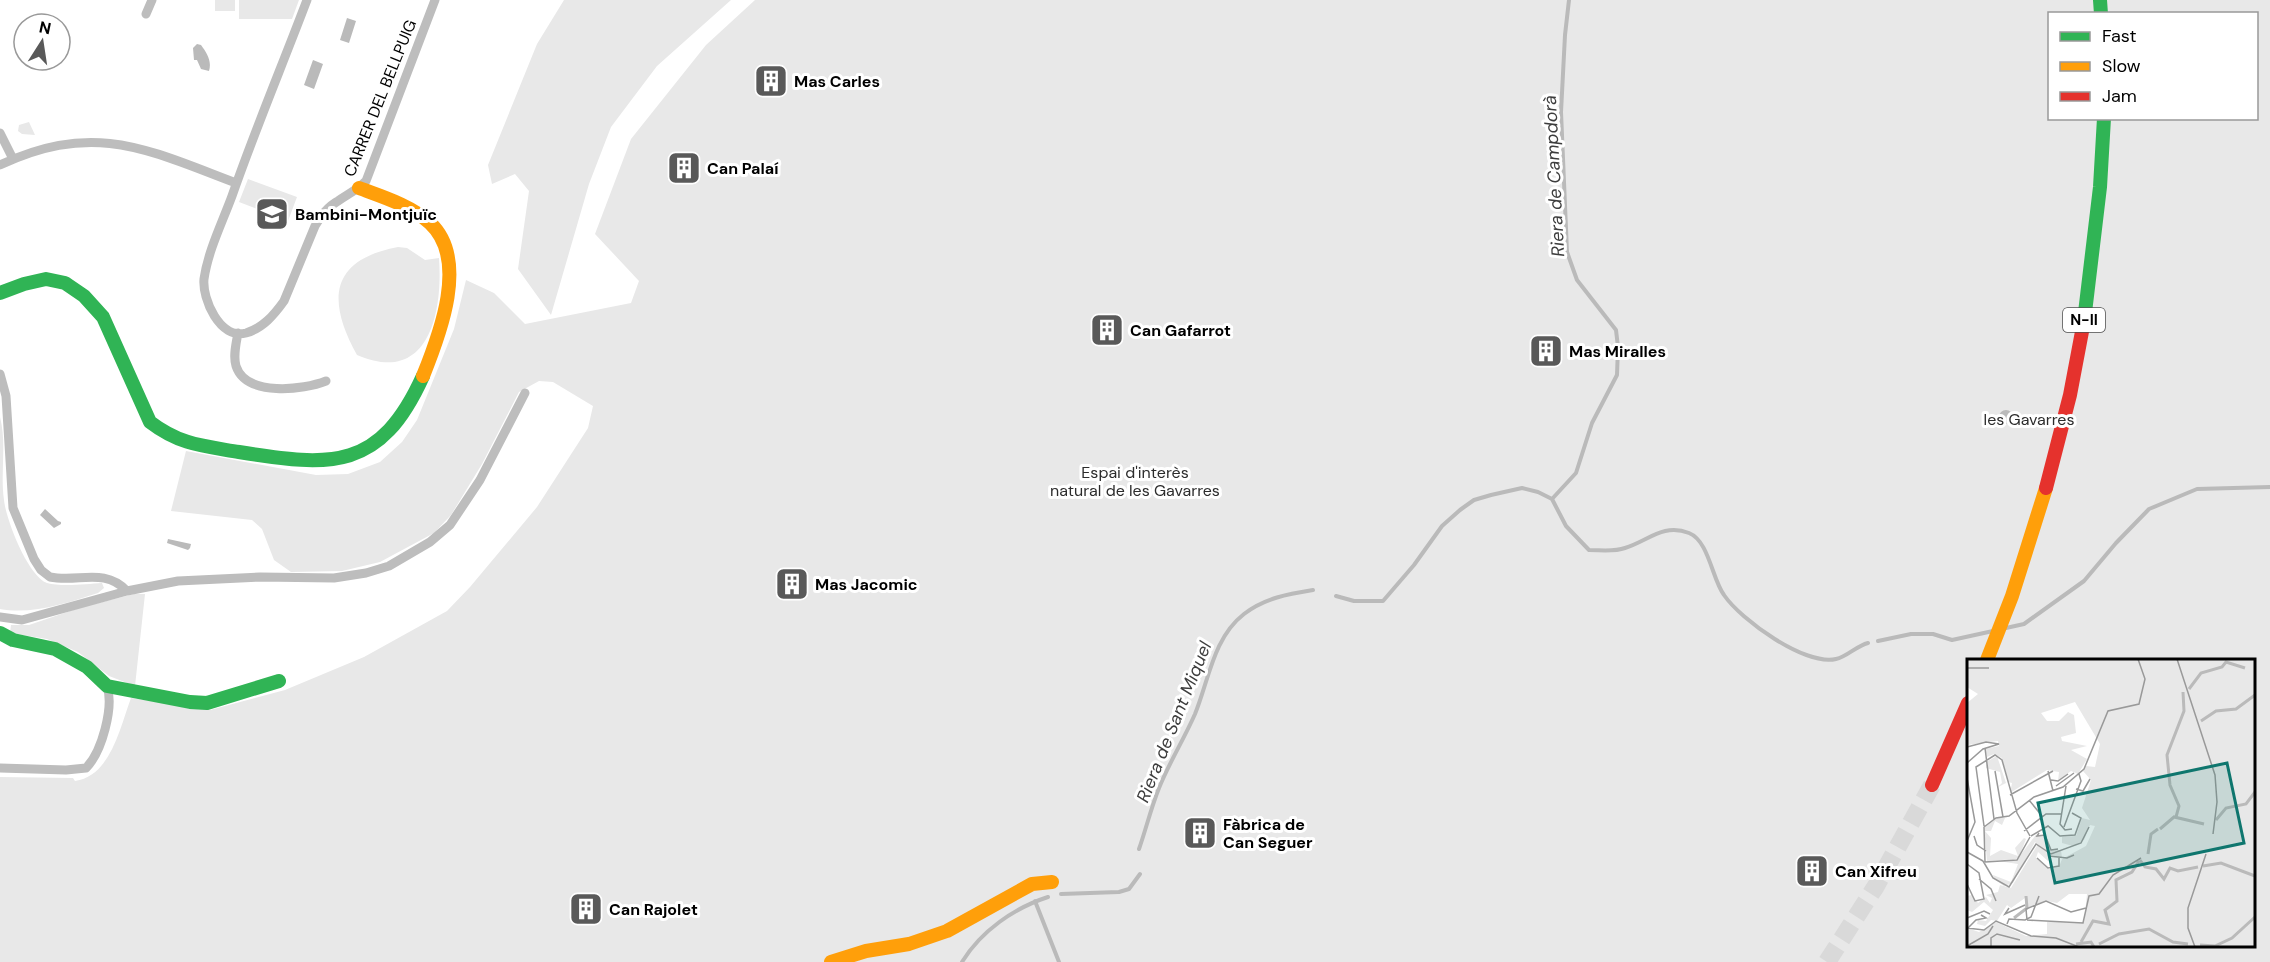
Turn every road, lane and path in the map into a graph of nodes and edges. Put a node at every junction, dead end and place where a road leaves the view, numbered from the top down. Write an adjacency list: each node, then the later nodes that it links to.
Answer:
1 (152, 0): 4 (street)
2 (307, 0): 9 (street)
3 (435, 0): 10 (street, CARRER DEL BELLPUIG)
4 (146, 14)
5 (2104, 120): 19 (main road, N-II)
6 (0, 133): 7 (street)
7 (13, 159): 8 (street); 9 (street)
8 (0, 165)
9 (236, 183): 12 (street)
10 (359, 188): 11 (main road); 12 (street, CARRER DEL BELLPUIG)
11 (0, 293)
12 (237, 333): 14 (street)
13 (0, 374): 16 (street)
14 (326, 381)
15 (525, 393): 16 (street)
16 (128, 591): 17 (street)
17 (0, 617)
18 (0, 633): 21 (main road)
19 (1987, 659)
20 (279, 681): 21 (main road)
21 (107, 686): 23 (street)
22 (1967, 705): 24 (main road)
23 (0, 768)
24 (1932, 785)
25 (1052, 882): 26 (main road)
26 (831, 962)

